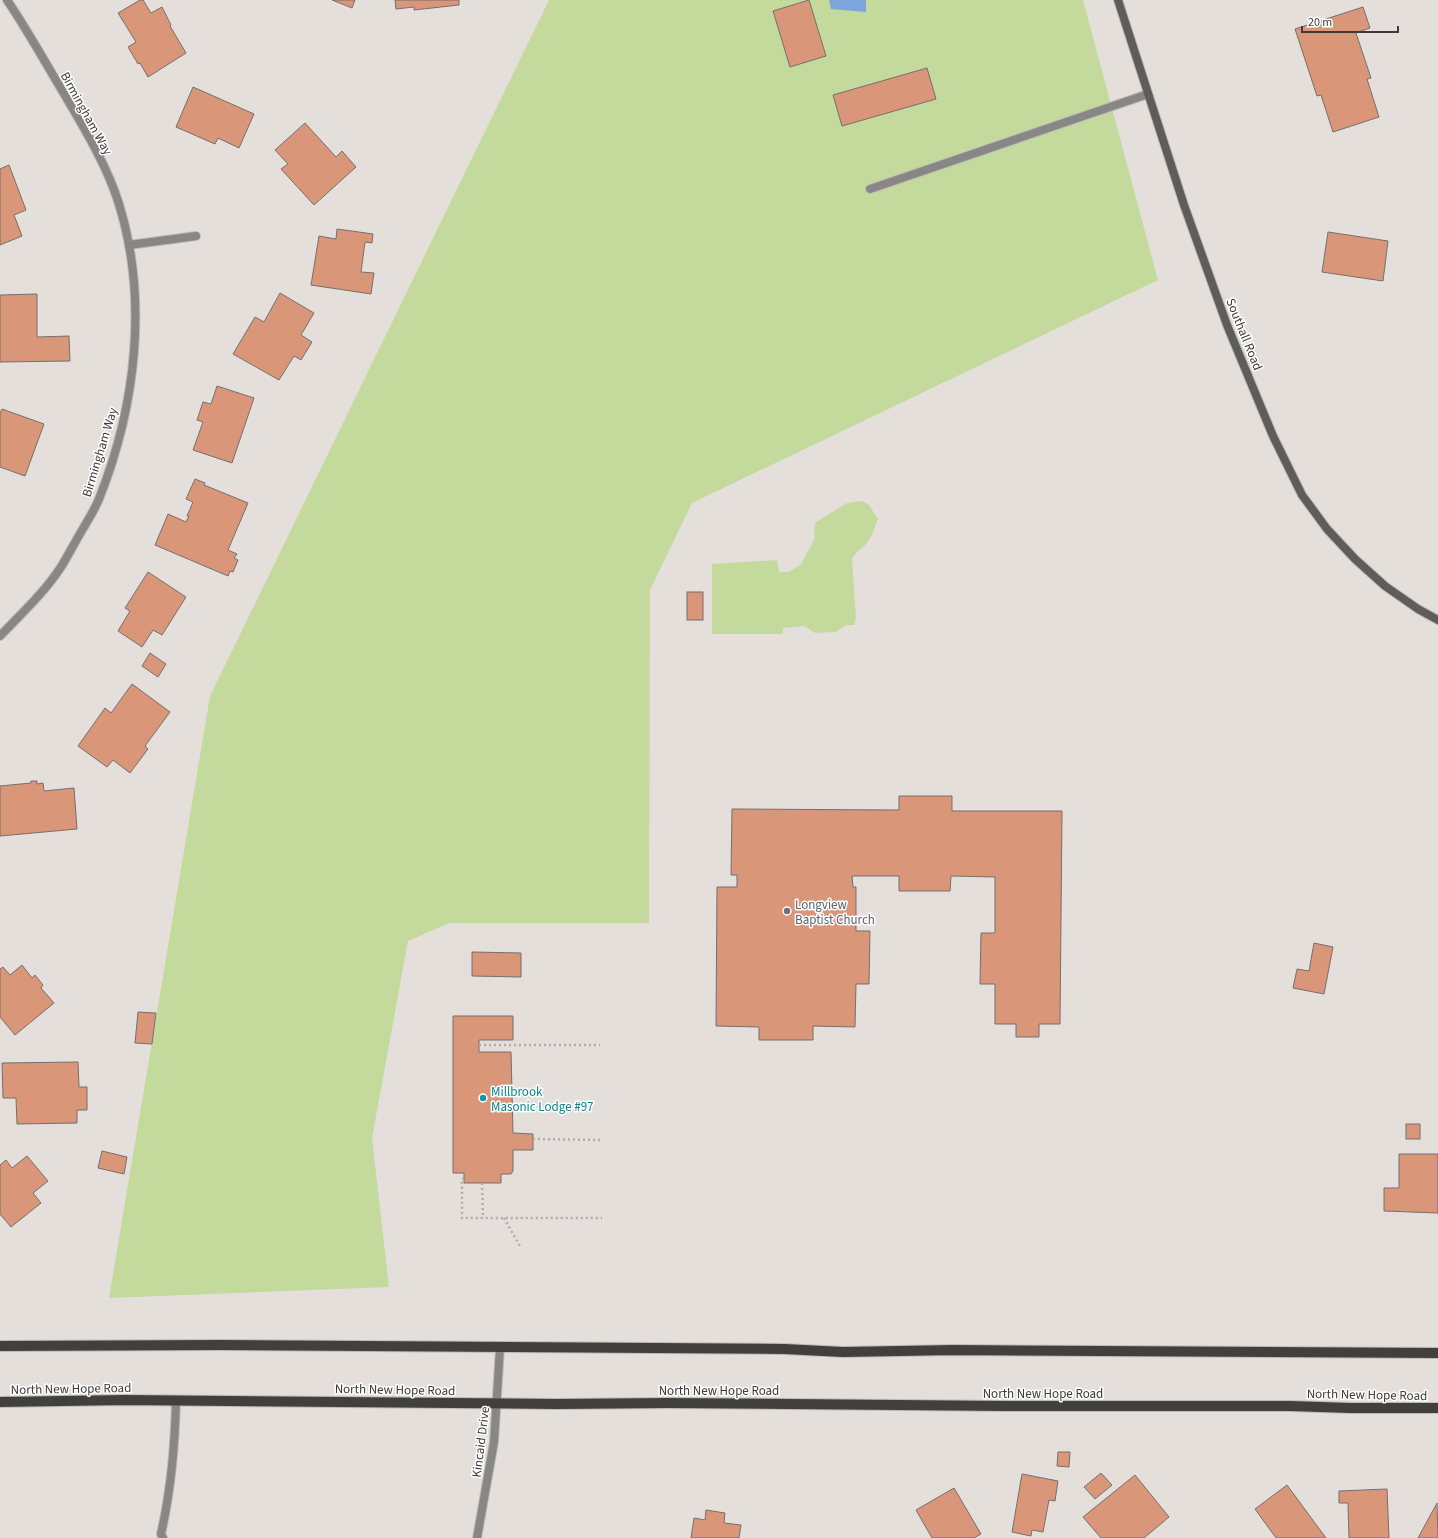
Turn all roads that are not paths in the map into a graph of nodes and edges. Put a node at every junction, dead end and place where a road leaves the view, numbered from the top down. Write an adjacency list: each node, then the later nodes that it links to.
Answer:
1 (7, 0): 6 (street, Birmingham Way)
2 (1118, 0): 3 (street, Southall Road)
3 (1148, 94): 4 (street); 7 (street, Southall Road)
4 (870, 189)
5 (196, 236): 6 (street)
6 (129, 245): 8 (street, Birmingham Way)
7 (1438, 620)
8 (0, 636)
9 (0, 1346): 10 (main road)
10 (500, 1348): 11 (main road); 14 (street, Kincaid Drive)
11 (1438, 1353)
12 (176, 1400): 13 (main road, North New Hope Road); 14 (main road, North New Hope Road); 16 (street)
13 (0, 1402)
14 (498, 1403): 15 (main road, North New Hope Road); 17 (street, Kincaid Drive)
15 (1438, 1408)
16 (163, 1538)
17 (478, 1538)

